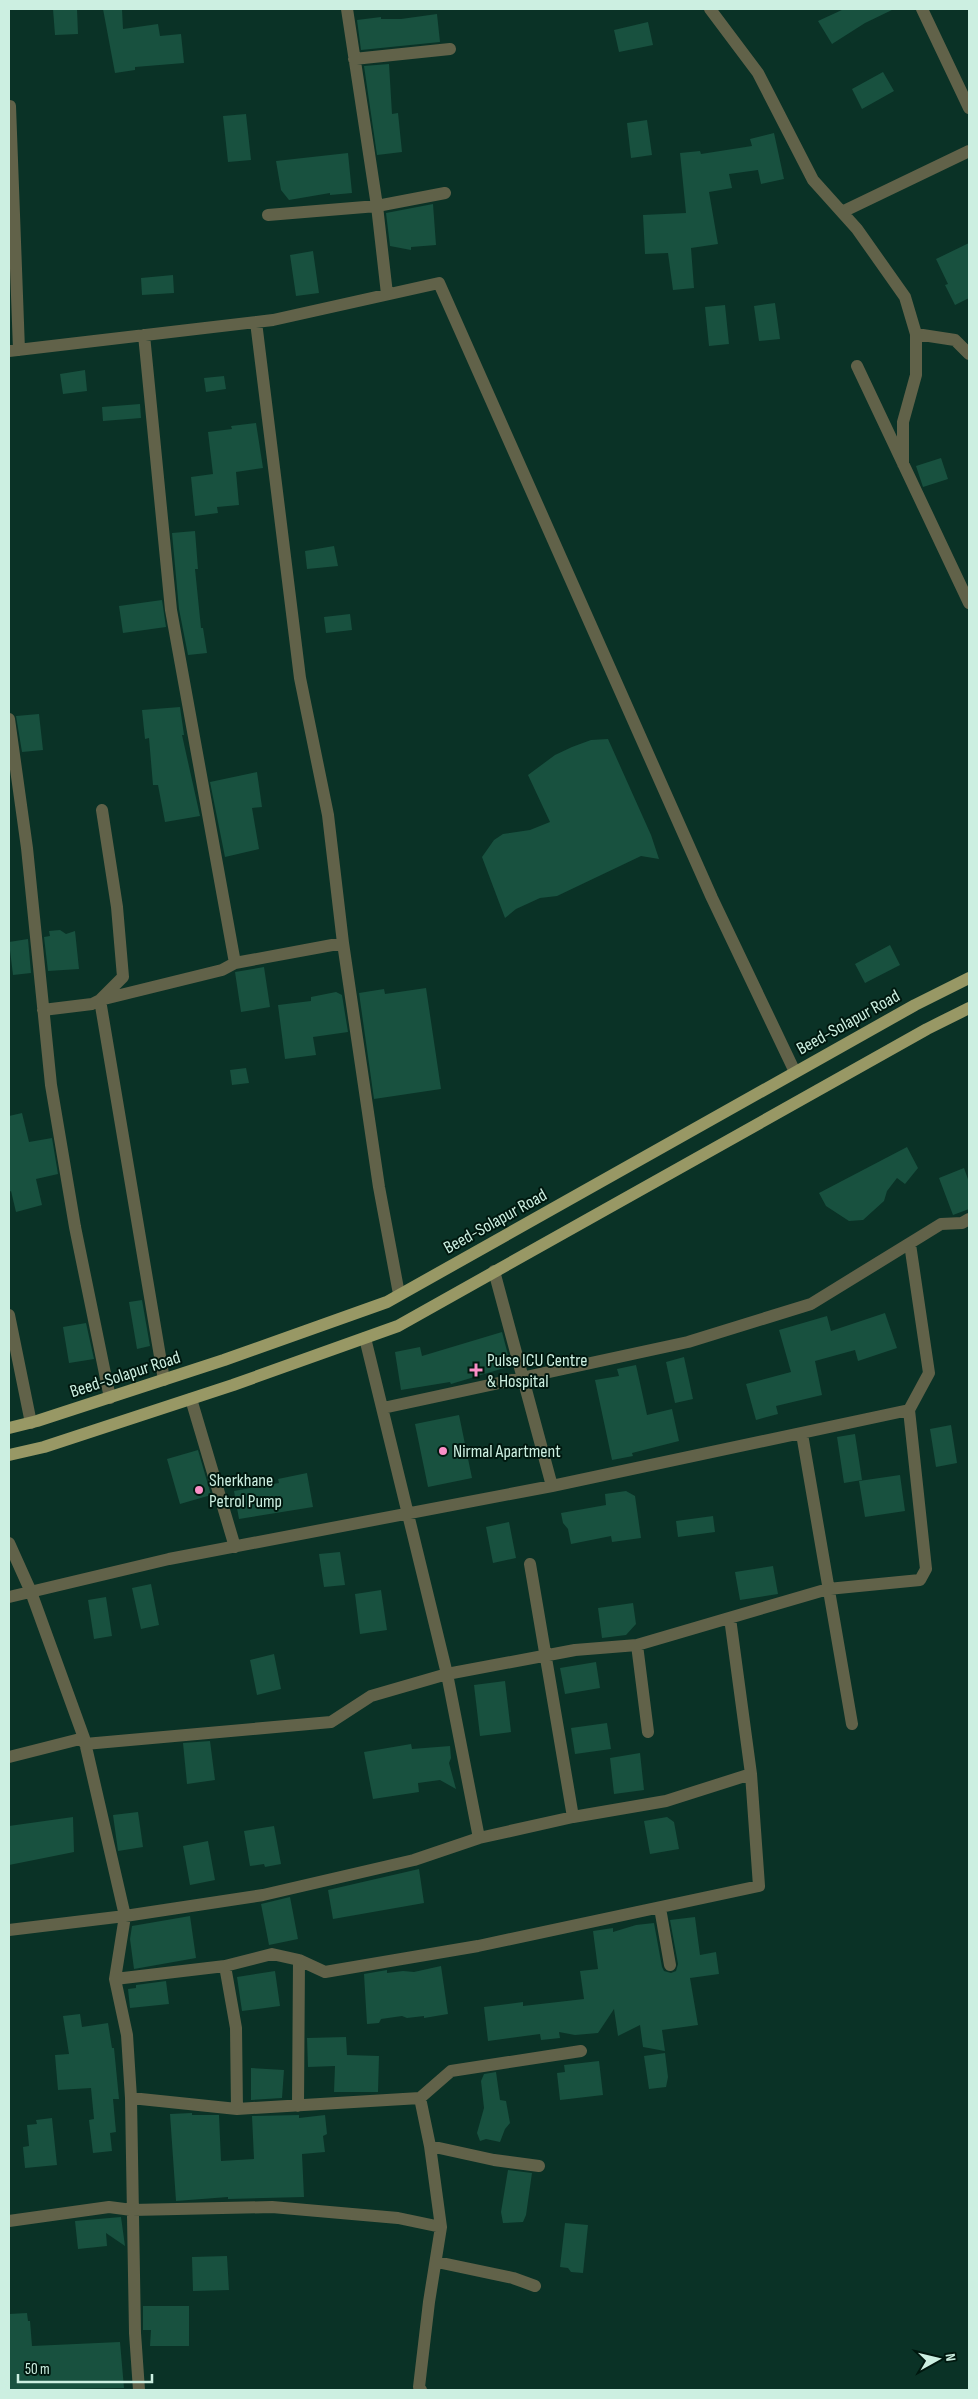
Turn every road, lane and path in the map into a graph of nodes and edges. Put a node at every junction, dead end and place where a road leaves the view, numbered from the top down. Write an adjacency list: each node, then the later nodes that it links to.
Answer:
1 (347, 9): 5 (street)
2 (710, 9): 11 (street)
3 (922, 9): 7 (street)
4 (450, 49): 5 (street)
5 (354, 59): 10 (street)
6 (10, 106): 17 (street)
7 (969, 108)
8 (969, 151): 11 (street)
9 (445, 193): 10 (street)
10 (377, 206): 12 (street); 13 (street)
11 (842, 212): 15 (street)
12 (268, 214)
13 (387, 294): 14 (street); 30 (street)
14 (256, 322): 16 (street); 24 (street)
15 (916, 334): 18 (street); 20 (street)
16 (144, 335): 17 (street); 25 (street)
17 (14, 350)
18 (969, 354)
19 (857, 366): 20 (street)
20 (904, 464): 21 (street)
21 (969, 603)
22 (9, 719): 29 (street)
23 (102, 810): 27 (street)
24 (343, 942): 25 (street); 34 (street)
25 (235, 962): 27 (street)
26 (969, 978): 30 (main road, Beed-Solapur Road)
27 (100, 1000): 29 (street); 38 (street)
28 (969, 1008): 33 (main road)
29 (43, 1010): 39 (street)
30 (795, 1072): 34 (main road, Beed-Solapur Road)
31 (969, 1220): 32 (street)
32 (910, 1244): 37 (street); 42 (street)
33 (494, 1271): 36 (main road); 37 (street)
34 (399, 1294): 38 (main road, Beed-Solapur Road)
35 (9, 1315): 43 (street)
36 (365, 1338): 40 (main road); 41 (street)
37 (523, 1378): 41 (street); 47 (street)
38 (164, 1380): 39 (main road, Beed-Solapur Road)
39 (110, 1398): 43 (main road, Beed-Solapur Road)
40 (191, 1399): 46 (main road); 50 (street)
41 (383, 1408): 48 (street)
42 (909, 1410): 45 (street); 52 (street)
43 (31, 1423): 44 (main road, Beed-Solapur Road)
44 (9, 1428)
45 (802, 1434): 47 (street); 52 (street)
46 (9, 1455)
47 (552, 1486): 48 (street)
48 (409, 1514): 50 (street); 58 (street)
49 (9, 1543): 53 (street)
50 (235, 1547): 53 (street)
51 (530, 1564): 57 (street)
52 (828, 1589): 55 (street); 59 (street)
53 (31, 1592): 54 (street); 61 (street)
54 (9, 1597)
55 (730, 1618): 56 (street); 63 (street)
56 (637, 1644): 57 (street); 60 (street)
57 (547, 1655): 58 (street); 64 (street)
58 (447, 1674): 61 (street); 65 (street)
59 (852, 1724)
60 (648, 1732)
61 (84, 1741): 62 (street); 67 (street)
62 (9, 1757)
63 (751, 1774): 64 (street); 66 (street)
64 (573, 1817): 65 (street)
65 (479, 1838): 67 (street)
66 (660, 1908): 69 (street); 70 (street)
67 (125, 1916): 68 (street); 72 (street)
68 (9, 1930)
69 (299, 1960): 71 (street); 76 (street)
70 (670, 1965)
71 (224, 1966): 72 (street); 77 (street)
72 (114, 1979): 74 (street)
73 (581, 2051): 75 (street)
74 (131, 2098): 77 (street); 80 (street)
75 (420, 2098): 76 (street); 78 (street)
76 (298, 2106): 77 (street)
77 (236, 2109)
78 (430, 2146): 79 (street); 82 (street)
79 (539, 2166)
80 (132, 2210): 81 (street); 82 (street); 85 (street)
81 (9, 2221)
82 (441, 2227): 83 (street)
83 (437, 2262): 84 (street); 86 (street)
84 (535, 2286)
85 (138, 2390)
86 (421, 2390)

